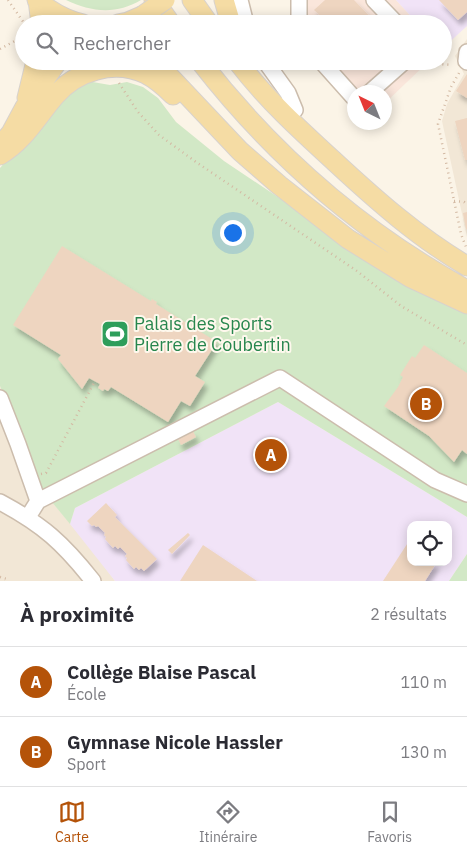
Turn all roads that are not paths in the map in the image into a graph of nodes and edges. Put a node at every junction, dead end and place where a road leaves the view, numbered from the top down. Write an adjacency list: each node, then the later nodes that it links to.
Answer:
1 (37, 0): 9 (main road); 10 (main road)
2 (154, 0): 12 (main road)
3 (166, 0): 11 (main road, bridge); 13 (main road)
4 (192, 0): 14 (main road)
5 (224, 0): 15 (main road)
6 (240, 0): 16 (street)
7 (299, 0): 17 (street)
8 (374, 0): 18 (street)
9 (40, 15)
10 (58, 15)
11 (144, 15)
12 (165, 15)
13 (176, 15)
14 (203, 15)
15 (228, 15)
16 (244, 15)
17 (299, 15)
18 (388, 15)
19 (34, 70): 33 (main road)
20 (51, 70): 33 (main road)
21 (92, 70): 37 (main road)
22 (131, 70): 36 (main road)
23 (164, 70): 36 (main road)
24 (207, 70): 41 (main road)
25 (219, 70): 40 (main road)
26 (244, 70): 38 (main road)
27 (257, 70): 34 (main road)
28 (271, 70): 34 (street)
29 (329, 70): 32 (street)
30 (394, 70): 31 (street)
31 (378, 85)
32 (347, 90)
33 (25, 106): 35 (main road)
34 (295, 110): 38 (main road)
35 (0, 146)
36 (240, 151): 42 (main road)
37 (0, 155)
38 (367, 192): 39 (main road)
39 (467, 266)
40 (467, 280)
41 (467, 290)
42 (467, 304)
43 (0, 398): 45 (street)
44 (467, 494): 45 (street)
45 (38, 501): 47 (street)
46 (0, 502): 47 (street)
47 (28, 517): 48 (street)
48 (93, 581)

